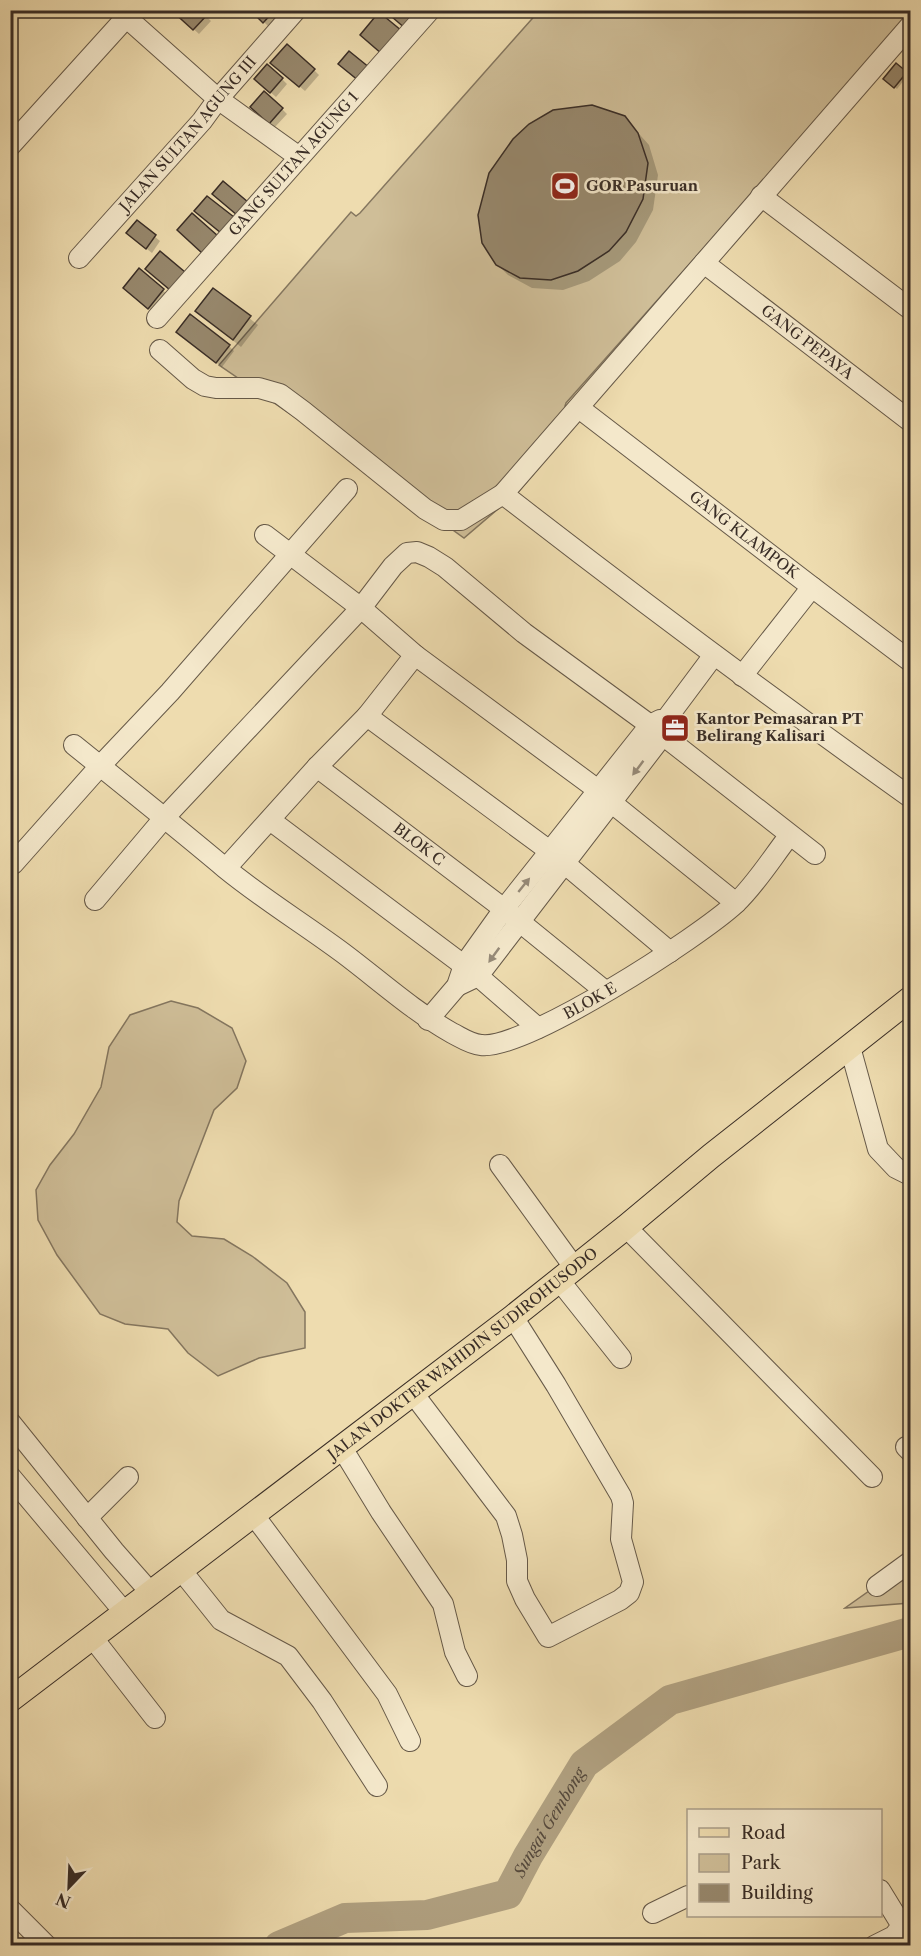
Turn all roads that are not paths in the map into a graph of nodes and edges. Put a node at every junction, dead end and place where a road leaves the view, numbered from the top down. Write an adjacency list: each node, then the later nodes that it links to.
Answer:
1 (296, 10): 5 (street, JALAN SULTAN AGUNG III)
2 (430, 10): 7 (street, GANG SULTAN AGUNG 1)
3 (126, 13): 5 (street); 6 (street)
4 (910, 26): 8 (street)
5 (218, 99): 7 (street); 9 (street, JALAN SULTAN AGUNG III)
6 (10, 146)
7 (298, 157): 12 (street, GANG SULTAN AGUNG 1)
8 (768, 202): 10 (street); 11 (street)
9 (79, 258)
10 (711, 269): 14 (street); 15 (street, GANG PEPAYA)
11 (910, 309)
12 (157, 318)
13 (160, 350): 17 (street)
14 (584, 412): 17 (street); 20 (street, GANG KLAMPOK)
15 (910, 421)
16 (347, 489): 19 (street)
17 (510, 500): 23 (street)
18 (265, 535): 19 (street)
19 (290, 555): 21 (street); 29 (street)
20 (812, 587): 24 (street, GANG KLAMPOK); 25 (street)
21 (362, 608): 22 (street); 27 (street); 33 (street)
22 (416, 655): 26 (street); 31 (street)
23 (714, 655): 25 (street); 27 (street)
24 (910, 661)
25 (742, 676): 32 (street)
26 (367, 716): 30 (street); 37 (street)
27 (660, 726): 31 (street); 35 (street)
28 (74, 745): 29 (street, BLOK E)
29 (100, 766): 33 (street, BLOK E); 38 (street)
30 (317, 767): 34 (street); 42 (street, BLOK C)
31 (605, 797): 37 (street); 41 (street)
32 (910, 798)
33 (165, 817): 39 (street, BLOK E); 40 (street)
34 (270, 820): 39 (street); 44 (street)
35 (789, 836): 36 (street); 41 (street, BLOK E)
36 (815, 854)
37 (557, 858): 42 (street); 43 (street)
38 (13, 864)
39 (226, 868): 47 (street, BLOK E)
40 (95, 900)
41 (736, 903): 43 (street, BLOK E)
42 (512, 915): 44 (street); 45 (street, BLOK C)
43 (670, 952): 45 (street, BLOK E)
44 (471, 971): 47 (street); 48 (street)
45 (605, 991): 48 (street, BLOK E)
46 (910, 999): 49 (main road, JALAN DOKTER WAHIDIN SUDIROHUSODO)
47 (428, 1020): 48 (street, BLOK E)
48 (538, 1028)
49 (850, 1047): 51 (street); 52 (main road, JALAN DOKTER WAHIDIN SUDIROHUSODO)
50 (500, 1165): 53 (street)
51 (910, 1175)
52 (626, 1227): 53 (main road, JALAN DOKTER WAHIDIN SUDIROHUSODO); 61 (street)
53 (566, 1274): 54 (main road, JALAN DOKTER WAHIDIN SUDIROHUSODO); 55 (street)
54 (513, 1317): 56 (main road, JALAN DOKTER WAHIDIN SUDIROHUSODO); 56 (street)
55 (621, 1358)
56 (412, 1392): 58 (main road, JALAN DOKTER WAHIDIN SUDIROHUSODO)
57 (10, 1422): 63 (street)
58 (342, 1448): 62 (main road, JALAN DOKTER WAHIDIN SUDIROHUSODO); 70 (street)
59 (10, 1476): 68 (street)
60 (128, 1477): 63 (street)
61 (872, 1477)
62 (254, 1514): 65 (main road, JALAN DOKTER WAHIDIN SUDIROHUSODO); 73 (street)
63 (87, 1518): 67 (street)
64 (910, 1562): 66 (street)
65 (181, 1570): 67 (main road, JALAN DOKTER WAHIDIN SUDIROHUSODO); 74 (street)
66 (877, 1586)
67 (151, 1593): 68 (main road, JALAN DOKTER WAHIDIN SUDIROHUSODO)
68 (124, 1613): 69 (main road, JALAN DOKTER WAHIDIN SUDIROHUSODO)
69 (92, 1637): 71 (main road, JALAN DOKTER WAHIDIN SUDIROHUSODO); 72 (street)
70 (467, 1676)
71 (12, 1696)
72 (155, 1718)
73 (410, 1741)
74 (377, 1786)
75 (882, 1893): 79 (street)
76 (687, 1896): 78 (street)
77 (10, 1909): 80 (street)
78 (653, 1912)
79 (895, 1941): 81 (street)
80 (47, 1946)
81 (874, 1946)

